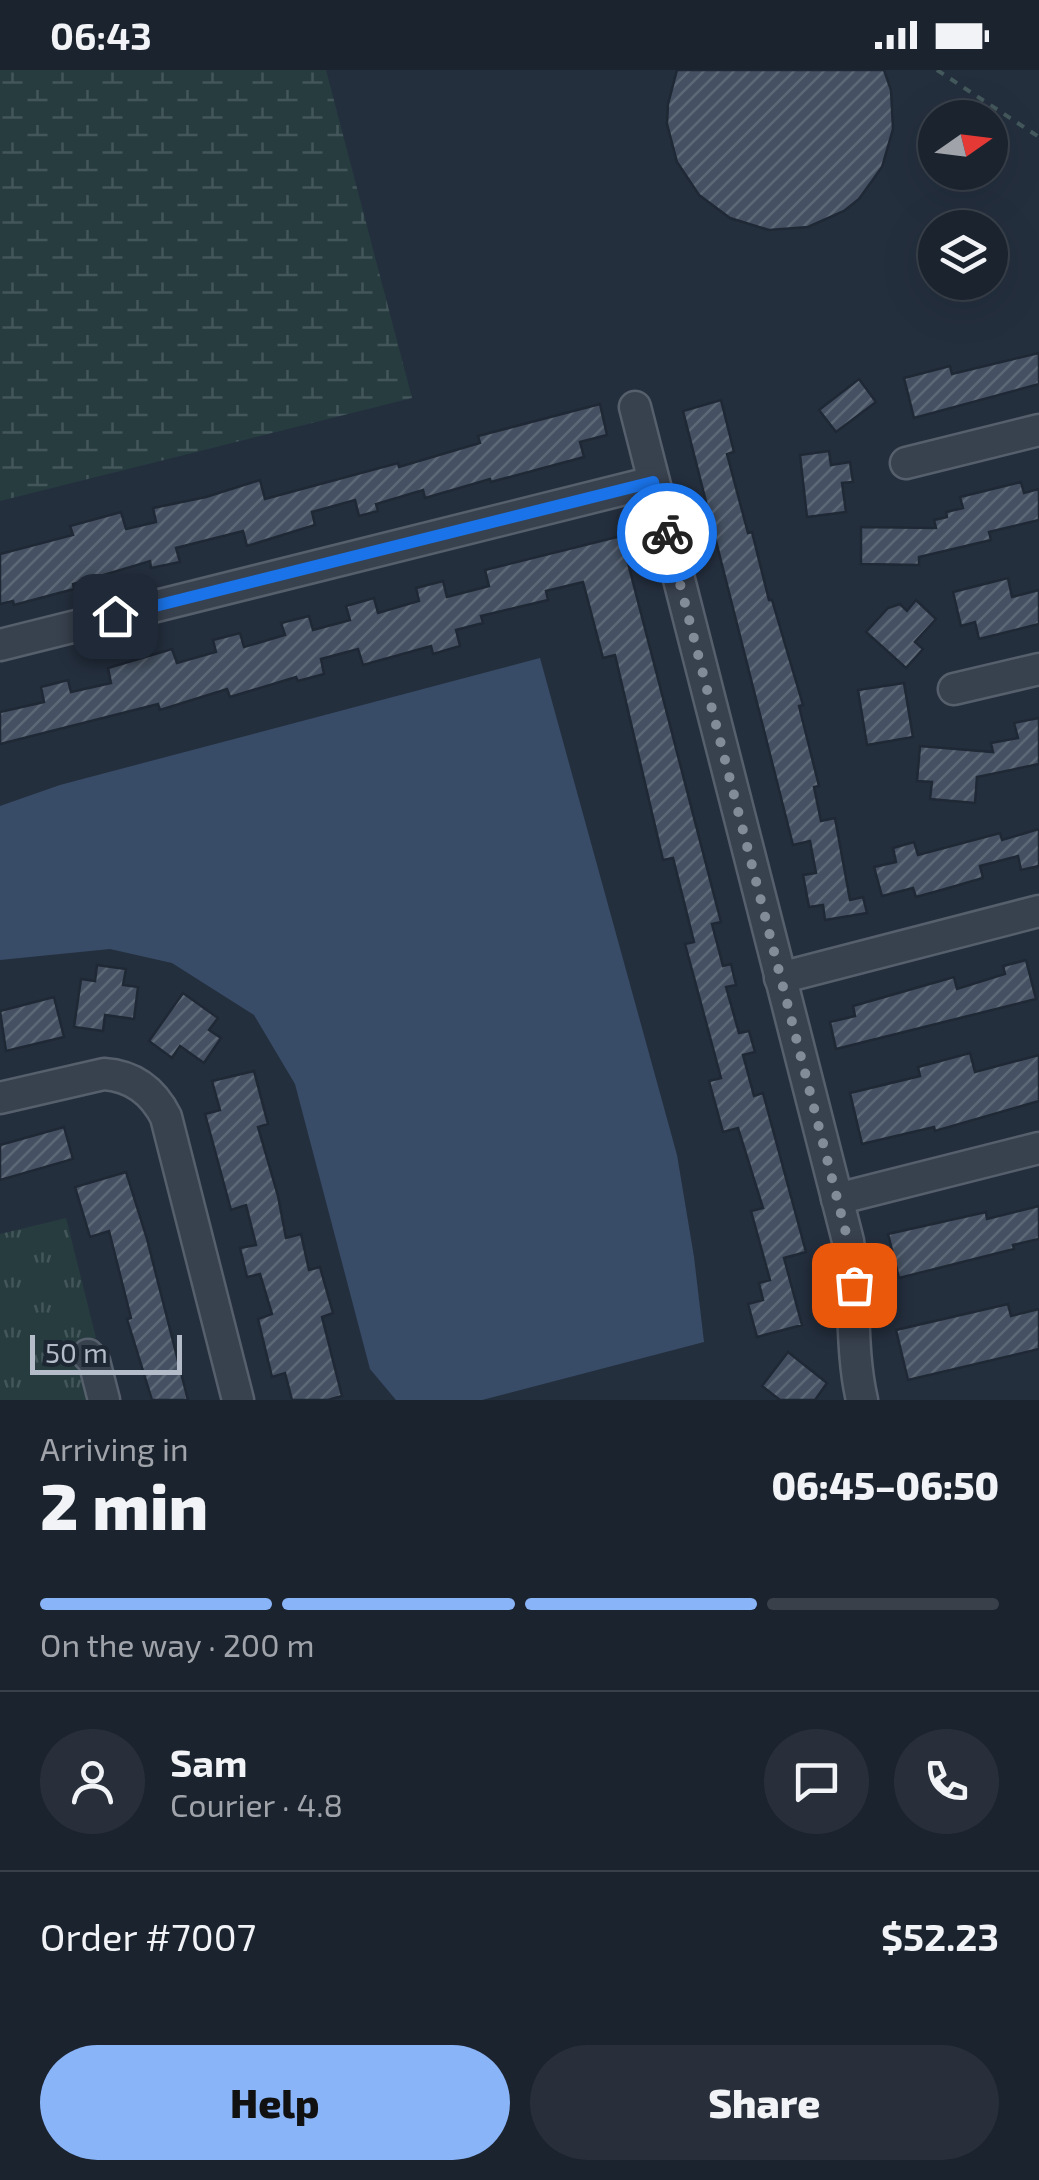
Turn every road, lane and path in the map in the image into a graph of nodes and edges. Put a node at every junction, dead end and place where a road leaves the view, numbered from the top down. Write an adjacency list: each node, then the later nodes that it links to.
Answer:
1 (938, 70): 2 (path)
2 (1039, 137)
3 (635, 407): 6 (street)
4 (1039, 430): 5 (street)
5 (906, 463)
6 (653, 482): 7 (street); 11 (street)
7 (0, 645)
8 (1039, 669): 9 (street)
9 (954, 689)
10 (1039, 911): 11 (street)
11 (780, 978): 14 (street)
12 (0, 1098): 17 (street)
13 (1039, 1148): 14 (street)
14 (837, 1200): 18 (street)
15 (88, 1354): 16 (street)
16 (104, 1400)
17 (238, 1400)
18 (862, 1400)

